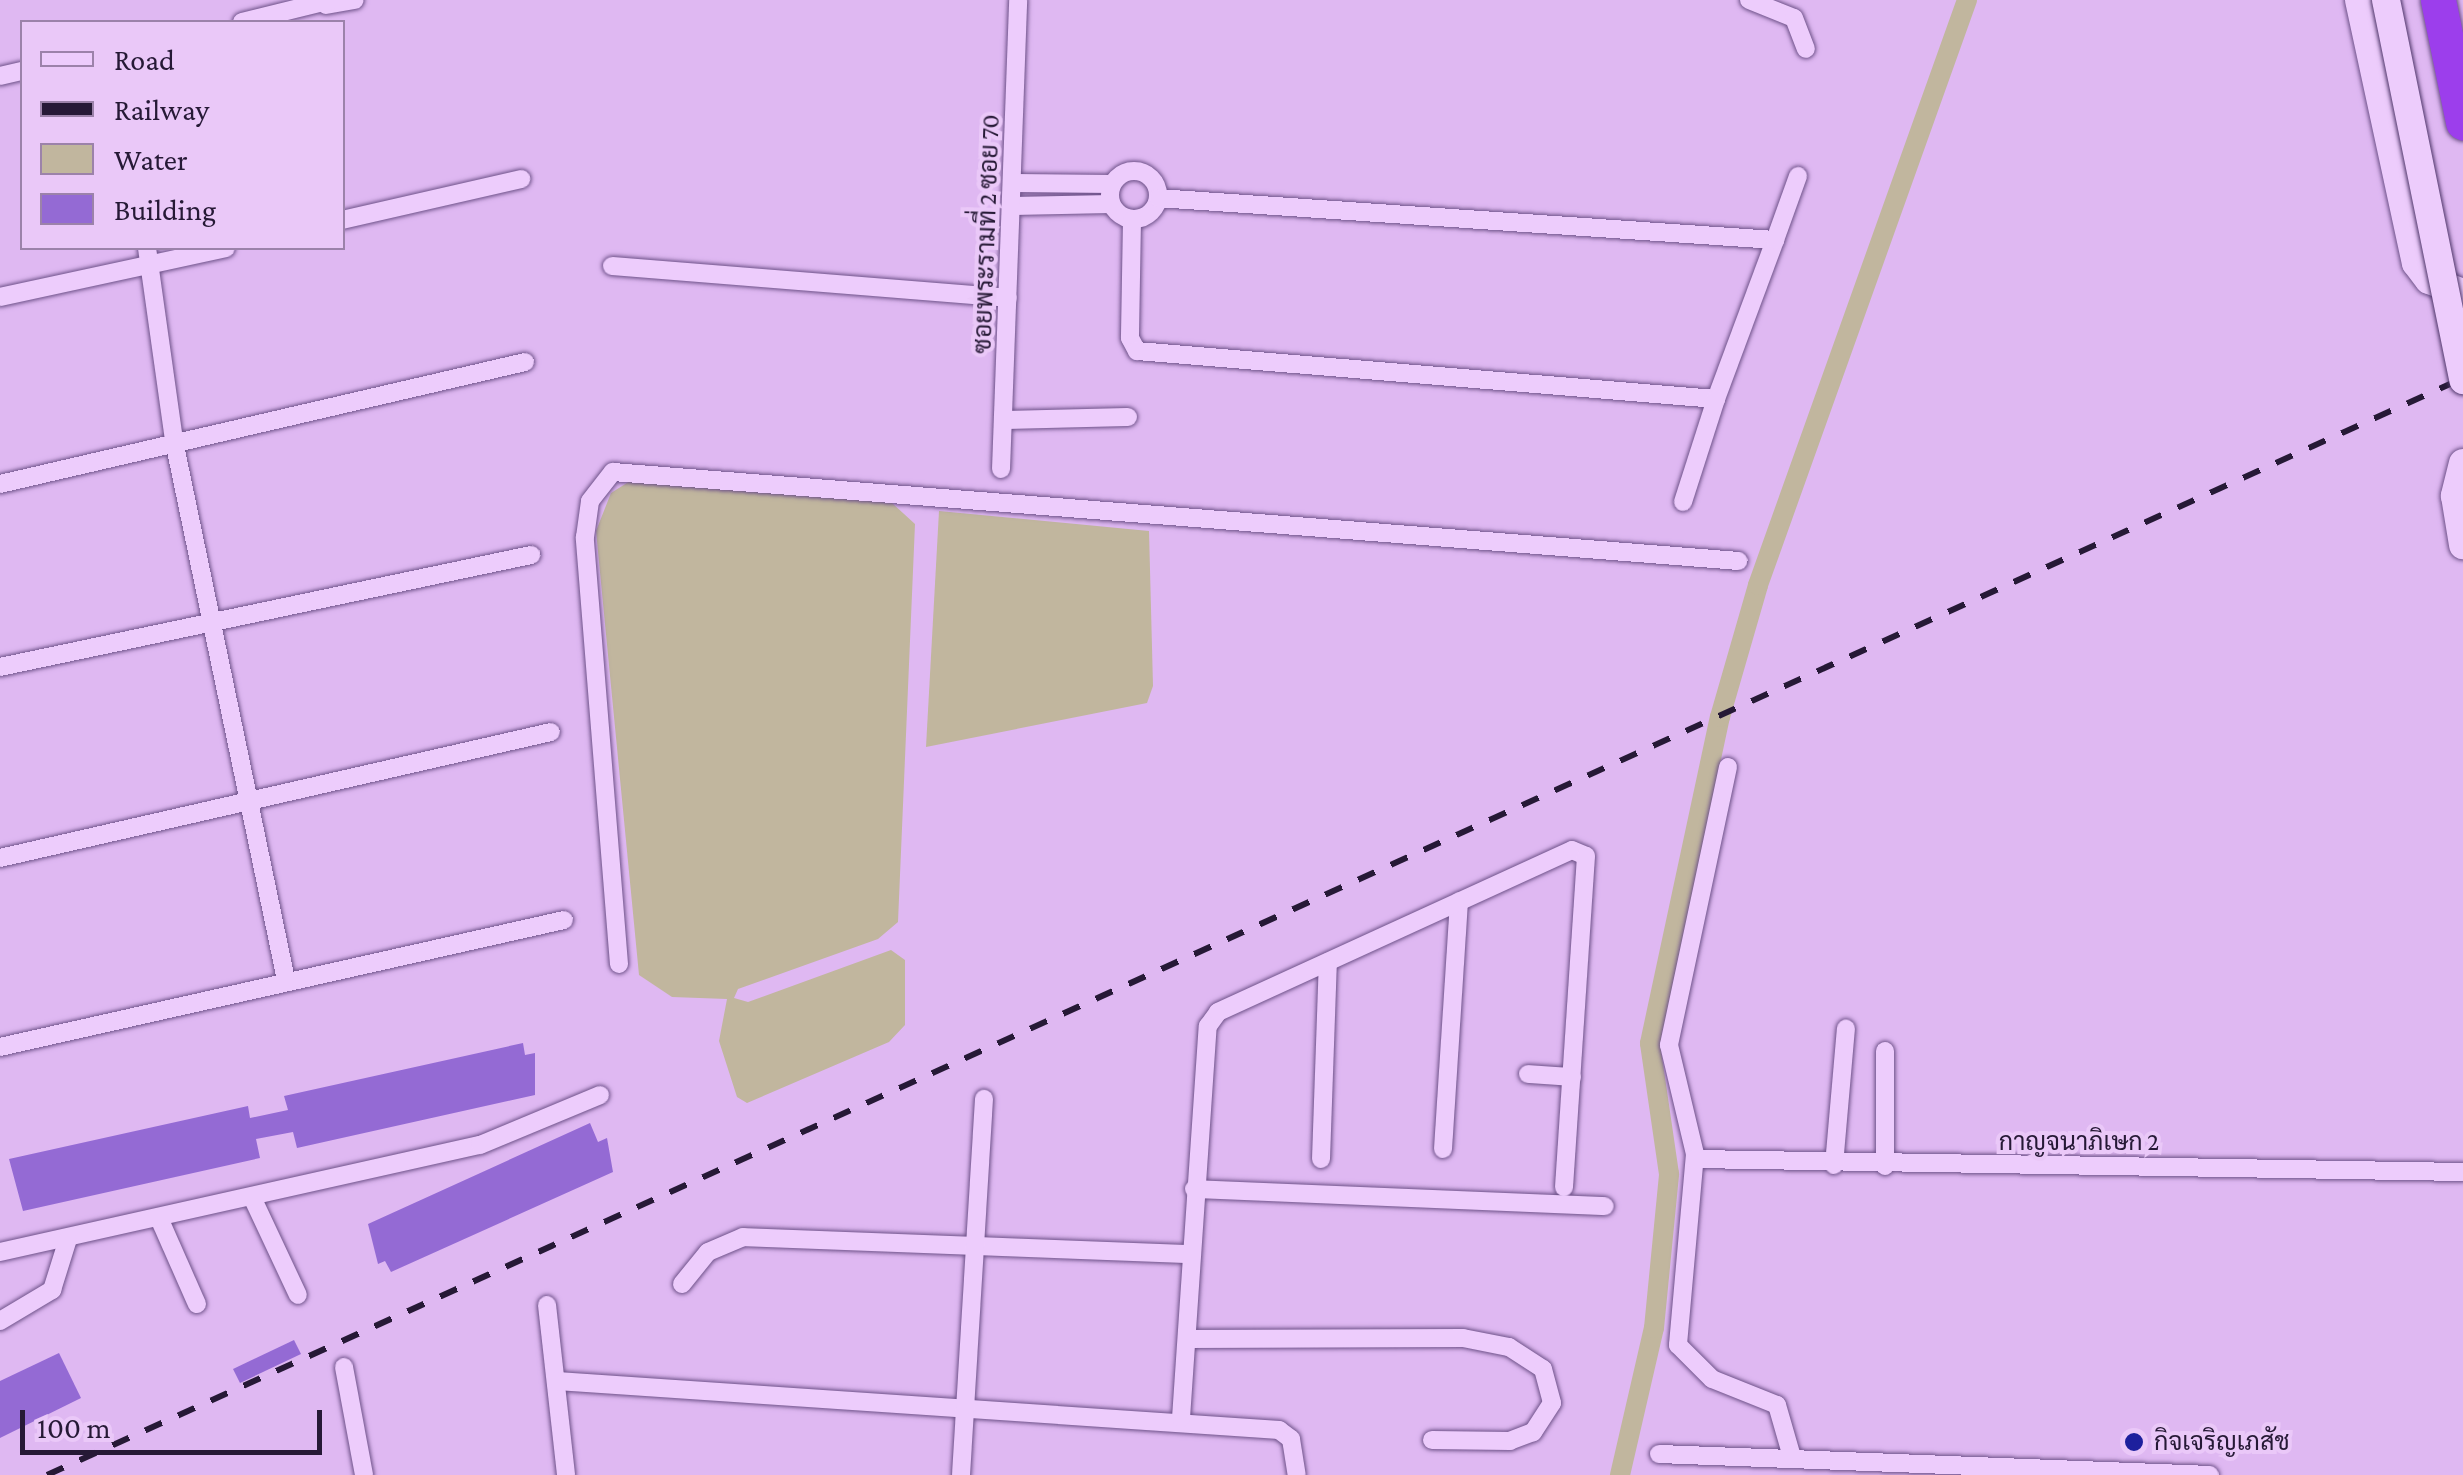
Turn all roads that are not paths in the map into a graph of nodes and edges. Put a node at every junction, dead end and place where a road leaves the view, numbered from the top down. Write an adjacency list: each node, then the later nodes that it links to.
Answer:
1 (355, 0): 7 (street)
2 (1018, 0): 13 (street, ซอยพระรามที่ 2 ซอย 70)
3 (1749, 0): 9 (street)
4 (2359, 0): 24 (main road)
5 (2386, 0): 28 (main road, bridge)
6 (2438, 0): 10 (highway)
7 (328, 3): 8 (street)
8 (251, 20)
9 (1806, 49)
10 (2463, 122)
11 (1798, 176): 20 (street)
12 (521, 179): 18 (street)
13 (1015, 183): 14 (street); 17 (street, ซอยพระรามที่ 2 ซอย 70)
14 (1112, 184): 15 (street); 16 (street)
15 (1158, 198): 19 (street); 20 (street)
16 (1111, 204): 17 (street); 19 (street)
17 (1013, 206): 26 (street, ซอยพระรามที่ 2 ซอย 70)
18 (345, 219)
19 (1132, 220): 29 (street)
20 (1775, 240): 29 (street)
21 (206, 250): 22 (street)
22 (148, 256): 25 (street); 32 (street)
23 (612, 266): 26 (street)
24 (2463, 293)
25 (0, 297)
26 (1008, 298): 31 (street, ซอยพระรามที่ 2 ซอย 70)
27 (526, 362): 32 (street)
28 (2463, 380)
29 (1716, 398): 36 (street)
30 (1128, 417): 31 (street)
31 (1005, 420): 34 (street, ซอยพระรามที่ 2 ซอย 70)
32 (174, 441): 35 (street); 40 (street)
33 (2463, 463): 37 (main road)
34 (1001, 469)
35 (0, 484)
36 (1683, 502)
37 (2463, 545)
38 (532, 555): 40 (street)
39 (1738, 561): 49 (street)
40 (210, 622): 41 (street); 44 (street)
41 (0, 667)
42 (551, 732): 44 (street)
43 (1728, 767): 60 (street)
44 (248, 799): 45 (street); 50 (street)
45 (0, 858)
46 (1459, 902): 48 (street); 55 (street); 58 (street)
47 (564, 920): 50 (street)
48 (1328, 962): 59 (street); 65 (street)
49 (619, 964)
50 (286, 980): 52 (street)
51 (1846, 1029): 61 (street)
52 (0, 1047)
53 (1884, 1051): 62 (street)
54 (1528, 1074): 55 (street)
55 (1572, 1077): 64 (street)
56 (600, 1095): 66 (street)
57 (984, 1099): 70 (street)
58 (1443, 1149)
59 (1321, 1159)
60 (1695, 1160): 61 (street, กาญจนาภิเษก 2); 85 (street)
61 (1834, 1166): 62 (street, กาญจนาภิเษก 2)
62 (1885, 1166): 63 (street, กาญจนาภิเษก 2)
63 (2463, 1172)
64 (1564, 1187)
65 (1194, 1188): 67 (street); 72 (street)
66 (252, 1197): 68 (street); 74 (street)
67 (1605, 1206)
68 (159, 1218): 69 (street); 75 (street)
69 (68, 1239): 71 (street); 77 (street)
70 (974, 1240): 72 (street); 73 (street); 81 (street)
71 (0, 1252)
72 (1190, 1254): 78 (street)
73 (682, 1284)
74 (298, 1295)
75 (197, 1304)
76 (547, 1305): 80 (street)
77 (0, 1321)
78 (1187, 1339): 82 (street); 83 (street)
79 (344, 1367): 88 (street)
80 (557, 1381): 81 (street); 89 (street)
81 (965, 1404): 82 (street); 90 (street)
82 (1181, 1418): 91 (street)
83 (1432, 1440)
84 (1659, 1454): 85 (street)
85 (1792, 1458): 86 (street)
86 (1827, 1468): 87 (street)
87 (2167, 1474): 92 (street)
88 (364, 1475)
89 (566, 1475)
90 (961, 1475)
91 (1297, 1475)
92 (2210, 1475)

